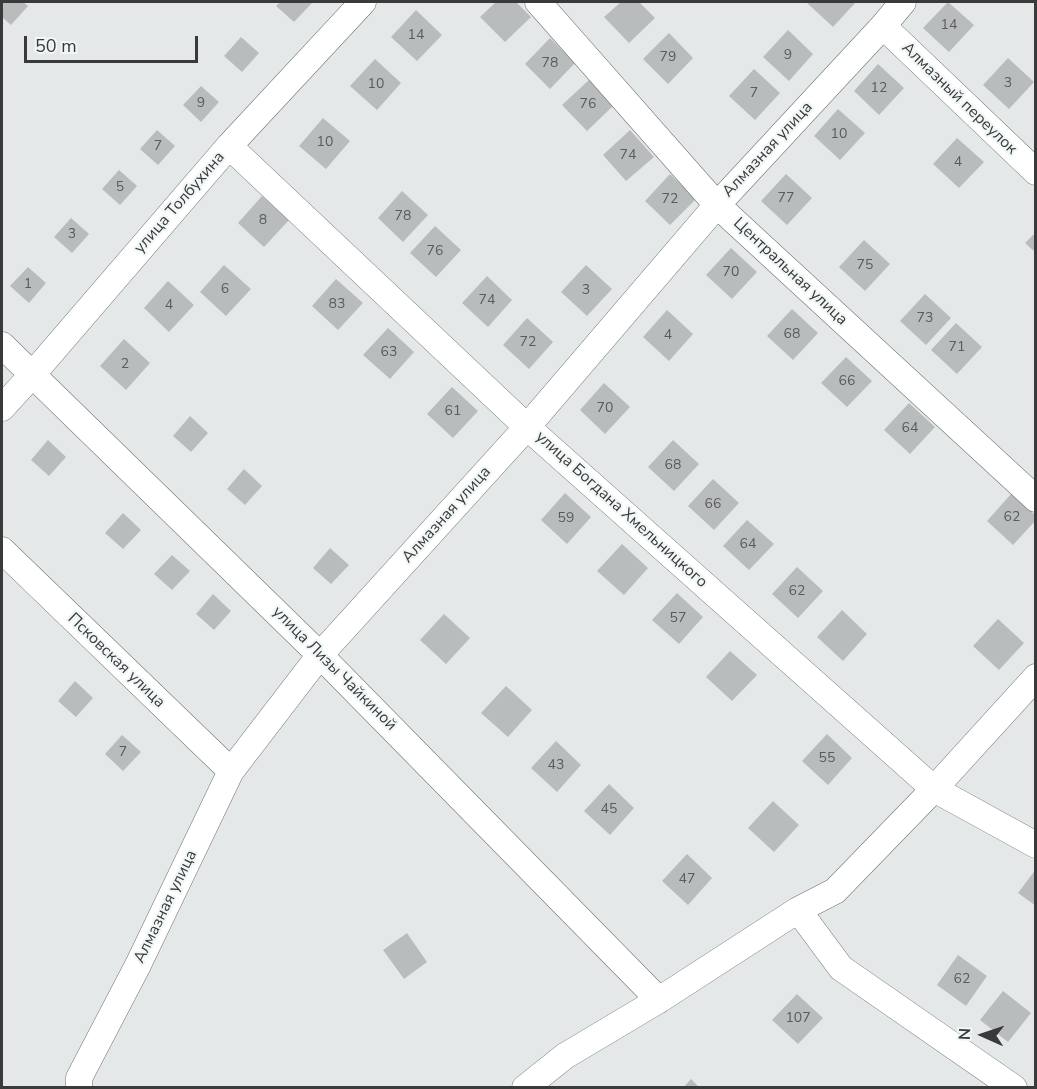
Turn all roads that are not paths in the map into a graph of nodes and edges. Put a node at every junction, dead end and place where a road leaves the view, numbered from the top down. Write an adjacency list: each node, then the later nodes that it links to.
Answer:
1 (363, 2): 5 (street, улица Толбухина)
2 (538, 2): 7 (street, Центральная улица)
3 (903, 2): 4 (street, Алмазная улица)
4 (883, 26): 6 (street, Алмазный переулок); 7 (street, Алмазная улица)
5 (229, 146): 9 (street, улица Толбухина); 11 (street, улица Богдана Хмельницкого)
6 (1035, 172)
7 (717, 205): 11 (street, Алмазная улица); 12 (street, Центральная улица)
8 (2, 345): 9 (street, улица Лизы Чайкиной)
9 (32, 375): 10 (street, улица Толбухина); 14 (street, улица Лизы Чайкиной)
10 (2, 408)
11 (527, 427): 14 (street, Алмазная улица); 17 (street, улица Богдана Хмельницкого)
12 (1035, 499)
13 (2, 550): 16 (street, Псковская улица)
14 (320, 655): 16 (street, Алмазная улица); 20 (street, улица Лизы Чайкиной)
15 (1035, 677): 17 (street)
16 (231, 771): 21 (street, Алмазная улица)
17 (934, 789): 18 (street, улица Богдана Хмельницкого); 19 (street)
18 (1035, 845)
19 (798, 910): 20 (street); 23 (street)
20 (659, 1000): 22 (street)
21 (79, 1088)
22 (525, 1088)
23 (1014, 1088)

